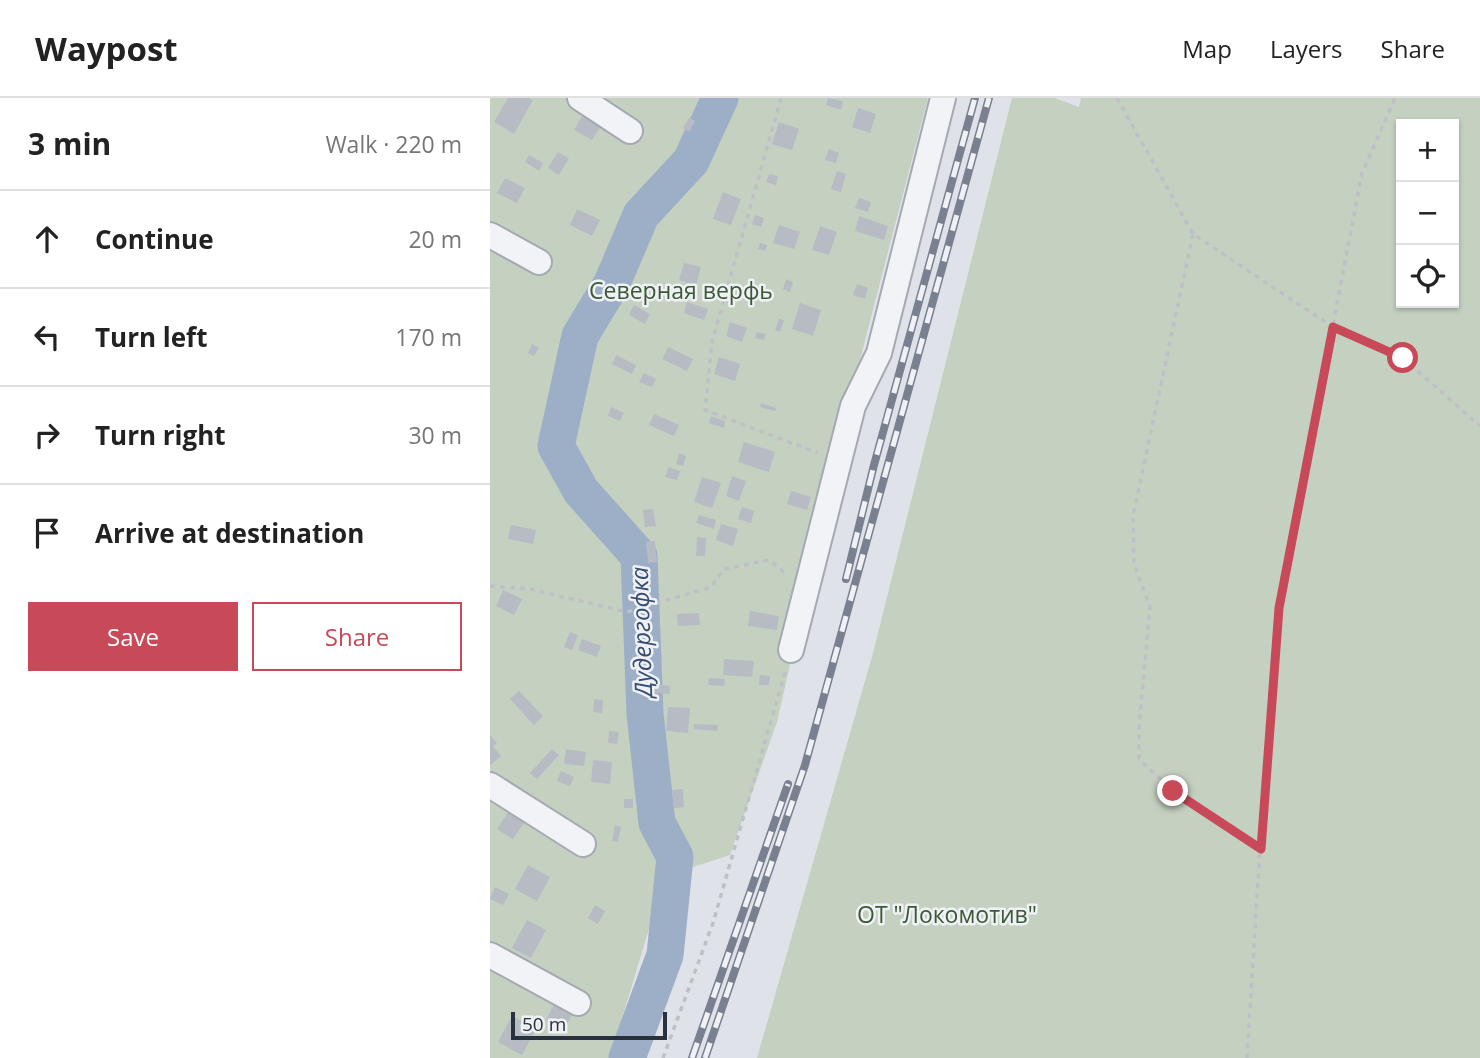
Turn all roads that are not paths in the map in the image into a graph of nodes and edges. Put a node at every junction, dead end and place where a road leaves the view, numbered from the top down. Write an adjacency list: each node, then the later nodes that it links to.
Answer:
1 (580, 98): 3 (street)
2 (943, 98): 6 (street)
3 (630, 131)
4 (490, 235): 5 (street)
5 (539, 262)
6 (791, 650)
7 (490, 785): 8 (street)
8 (583, 844)
9 (490, 955): 10 (street)
10 (578, 1003)

